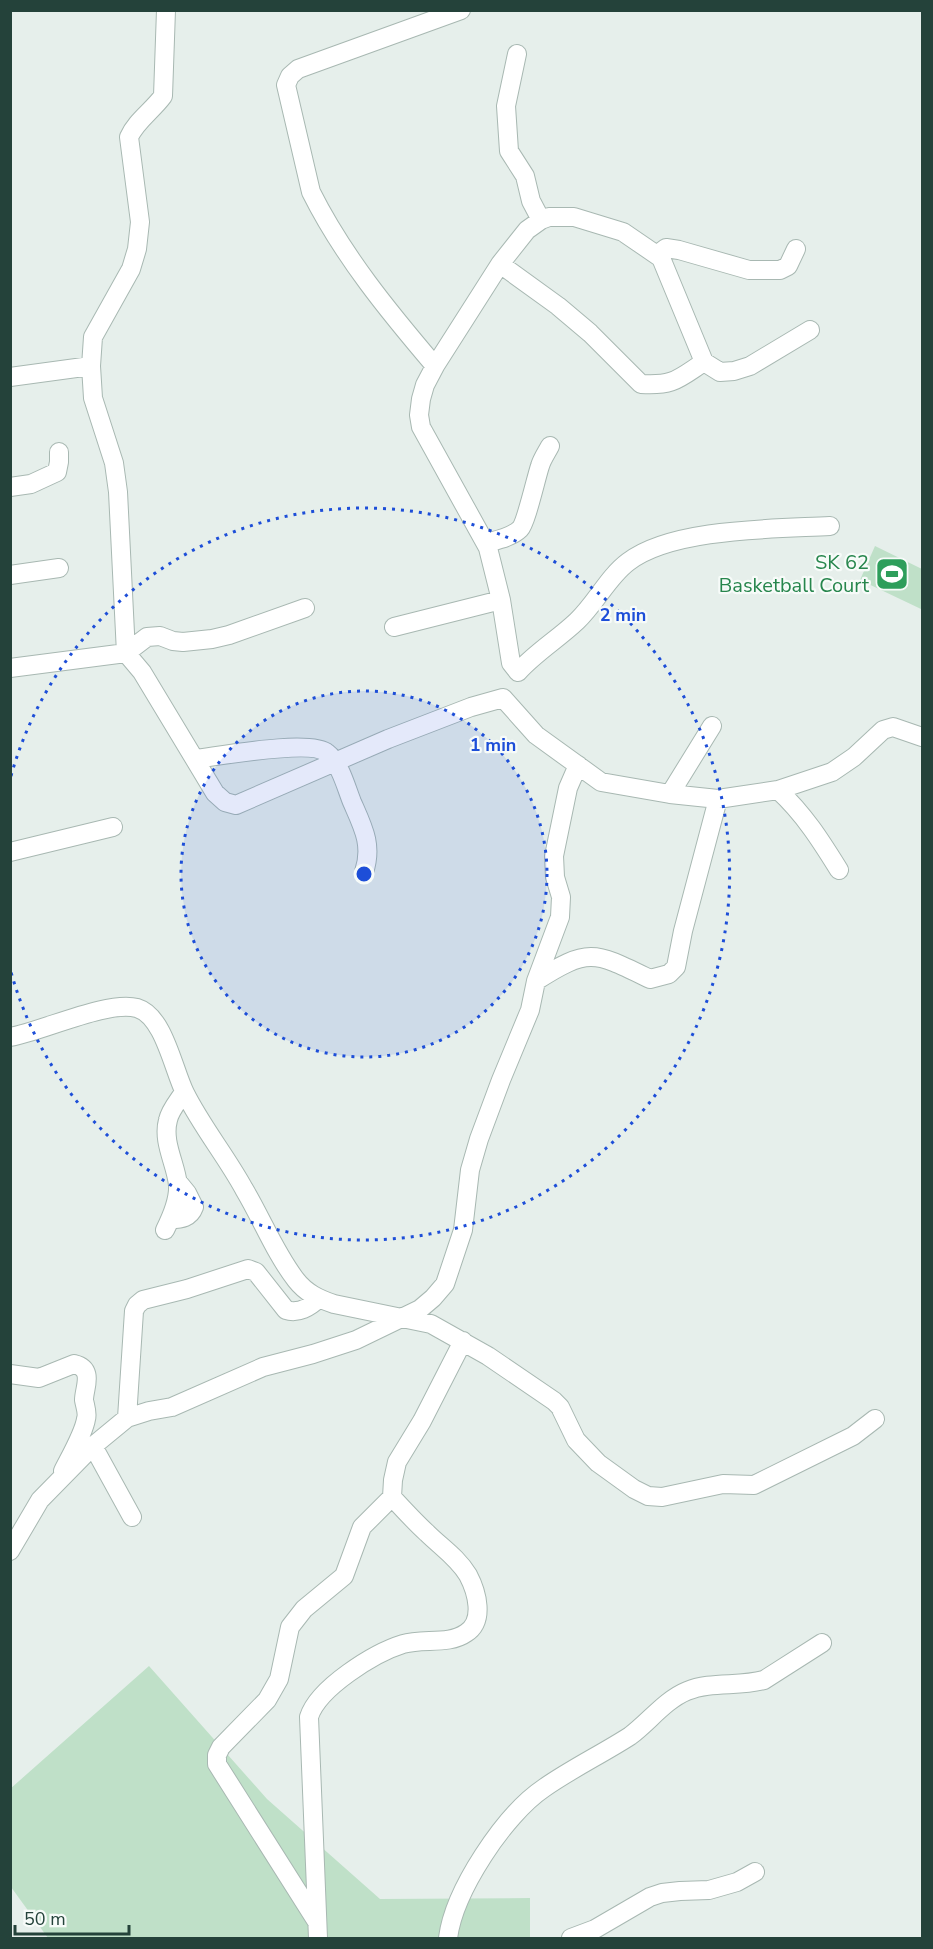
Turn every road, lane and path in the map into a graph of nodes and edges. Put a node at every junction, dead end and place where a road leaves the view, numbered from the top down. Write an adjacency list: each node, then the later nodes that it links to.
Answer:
1 (166, 10): 10 (street)
2 (461, 10): 11 (street)
3 (517, 54): 4 (street)
4 (541, 220): 6 (street); 7 (street)
5 (796, 249): 6 (street)
6 (660, 258): 9 (street)
7 (500, 264): 9 (street); 11 (street)
8 (810, 330): 9 (street)
9 (704, 362)
10 (91, 366): 12 (street); 23 (street)
11 (435, 366): 17 (street)
12 (10, 377)
13 (550, 446): 17 (street)
14 (58, 452): 15 (street)
15 (10, 487)
16 (830, 526): 25 (street)
17 (486, 543): 20 (street)
18 (59, 568): 19 (street)
19 (10, 574)
20 (501, 600): 22 (street); 25 (street)
21 (305, 608): 23 (street)
22 (394, 627)
23 (126, 653): 24 (street); 29 (street)
24 (10, 668)
25 (518, 672): 26 (street)
26 (503, 698): 30 (street); 31 (street)
27 (712, 726): 33 (street)
28 (922, 737): 32 (street)
29 (195, 759): 30 (street); 30 (street)
30 (335, 763): 38 (street)
31 (578, 765): 33 (street); 39 (street)
32 (778, 790): 34 (street); 37 (street)
33 (670, 794): 34 (street)
34 (718, 798): 39 (street)
35 (113, 827): 36 (street)
36 (10, 852)
37 (839, 870)
38 (364, 872)
39 (536, 981): 44 (street)
40 (10, 1037): 41 (street)
41 (184, 1092): 42 (street); 43 (street)
42 (168, 1225)
43 (318, 1299): 44 (street); 47 (street)
44 (400, 1317): 45 (street); 47 (street)
45 (463, 1341): 48 (street); 51 (street)
46 (10, 1374): 50 (street)
47 (128, 1418): 49 (street)
48 (875, 1419)
49 (93, 1446): 50 (street); 52 (street)
50 (59, 1481): 53 (street)
51 (392, 1497): 56 (street); 56 (street)
52 (132, 1517)
53 (10, 1551)
54 (822, 1643): 57 (street)
55 (755, 1872): 58 (street)
56 (318, 1930)
57 (447, 1938)
58 (571, 1938)

